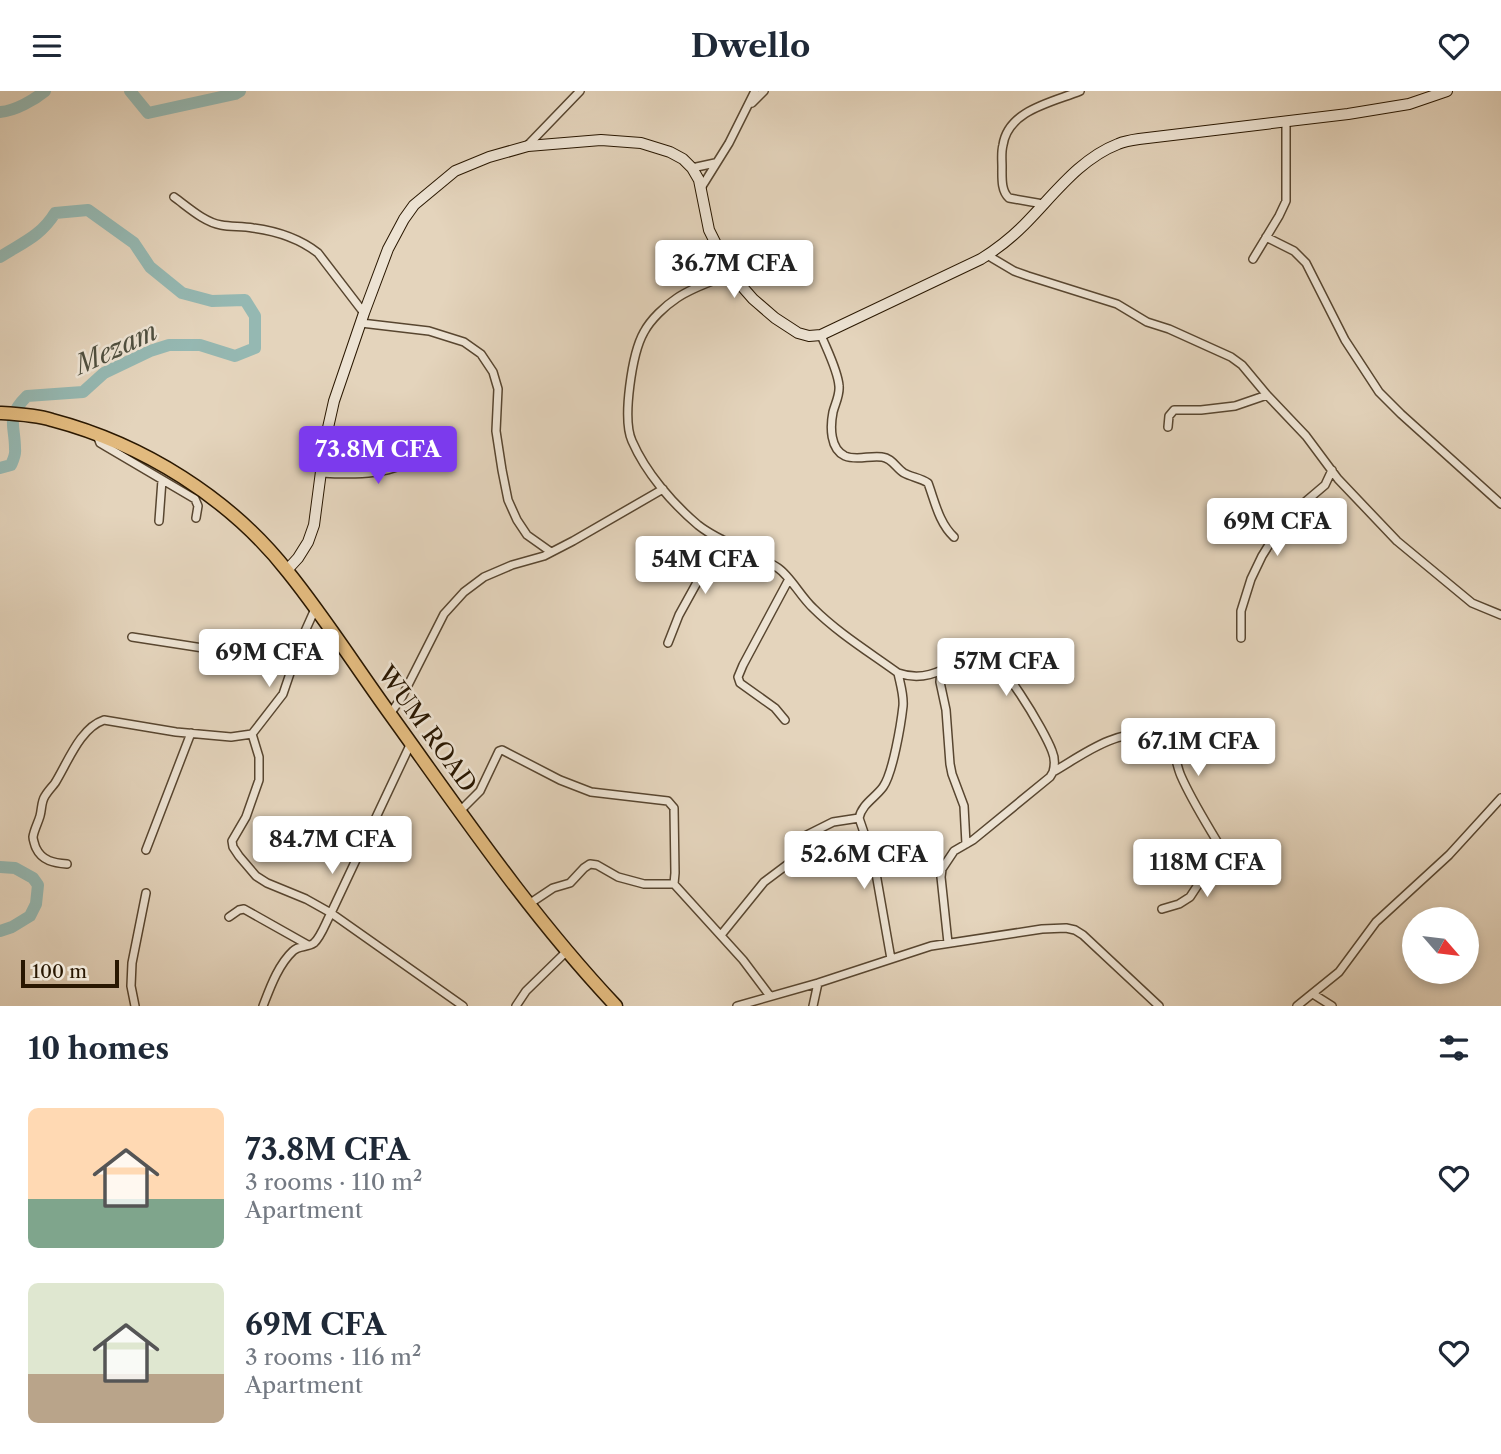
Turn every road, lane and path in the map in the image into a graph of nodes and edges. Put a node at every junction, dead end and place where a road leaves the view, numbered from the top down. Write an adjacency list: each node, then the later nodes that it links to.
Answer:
1 (580, 91): 8 (street)
2 (755, 91): 6 (street)
3 (764, 91): 6 (street)
4 (1080, 91): 13 (street)
5 (1447, 91): 7 (street)
6 (748, 107): 9 (street)
7 (1286, 122): 13 (street); 14 (street)
8 (526, 147): 10 (street); 18 (street)
9 (715, 163): 10 (street); 11 (street)
10 (692, 168): 11 (street)
11 (700, 188): 17 (street)
12 (174, 197): 18 (street)
13 (1043, 204): 15 (street)
14 (1266, 237): 16 (street); 31 (street)
15 (988, 255): 19 (street); 20 (street)
16 (1253, 258)
17 (731, 274): 19 (street); 30 (street)
18 (362, 318): 26 (street); 36 (street)
19 (821, 335): 34 (street)
20 (1267, 395): 22 (street); 25 (street)
21 (6, 414): 23 (highway, WUM ROAD)
22 (1168, 427)
23 (96, 434): 27 (street); 37 (highway, WUM ROAD)
24 (422, 453): 26 (street)
25 (1332, 470): 28 (street); 29 (street)
26 (321, 473): 37 (street)
27 (162, 480): 32 (street); 33 (street)
28 (1342, 483): 29 (street); 40 (street)
29 (1325, 485): 42 (street)
30 (663, 489): 35 (street); 36 (street)
31 (1501, 504)
32 (196, 518)
33 (159, 521)
34 (954, 537)
35 (721, 540): 38 (street); 43 (street)
36 (551, 552): 47 (street)
37 (287, 570): 39 (highway, WUM ROAD)
38 (789, 579): 46 (street); 48 (street)
39 (316, 608): 44 (street); 47 (highway, WUM ROAD)
40 (1501, 615)
41 (132, 637): 44 (street)
42 (1241, 638)
43 (668, 643)
44 (293, 662): 50 (street)
45 (937, 672): 46 (street); 52 (street); 56 (street)
46 (898, 673): 55 (street)
47 (390, 715): 51 (highway, WUM ROAD)
48 (785, 720)
49 (191, 733): 50 (street); 57 (street); 58 (street)
50 (252, 734): 63 (street)
51 (411, 742): 54 (highway, WUM ROAD); 63 (street)
52 (1054, 772): 56 (street); 62 (street)
53 (1501, 798): 71 (street)
54 (460, 811): 59 (street); 61 (highway, WUM ROAD)
55 (859, 817): 65 (street); 69 (street)
56 (966, 844): 66 (street)
57 (146, 850)
58 (67, 865)
59 (674, 884): 61 (street); 65 (street)
60 (146, 893): 73 (street)
61 (529, 904): 68 (highway, WUM ROAD)
62 (1162, 909)
63 (331, 913): 67 (street); 75 (street)
64 (229, 917): 67 (street)
65 (721, 935): 72 (street)
66 (948, 943): 69 (street); 80 (street)
67 (308, 945): 74 (street)
68 (567, 951): 76 (street); 77 (highway, WUM ROAD)
69 (891, 959): 70 (street)
70 (818, 983): 72 (street); 79 (street)
71 (1313, 995): 81 (street); 82 (street)
72 (770, 996): 78 (street)
73 (135, 1006)
74 (263, 1006)
75 (463, 1006)
76 (516, 1006)
77 (617, 1006)
78 (737, 1006)
79 (813, 1006)
80 (1159, 1006)
81 (1297, 1006)
82 (1332, 1006)

